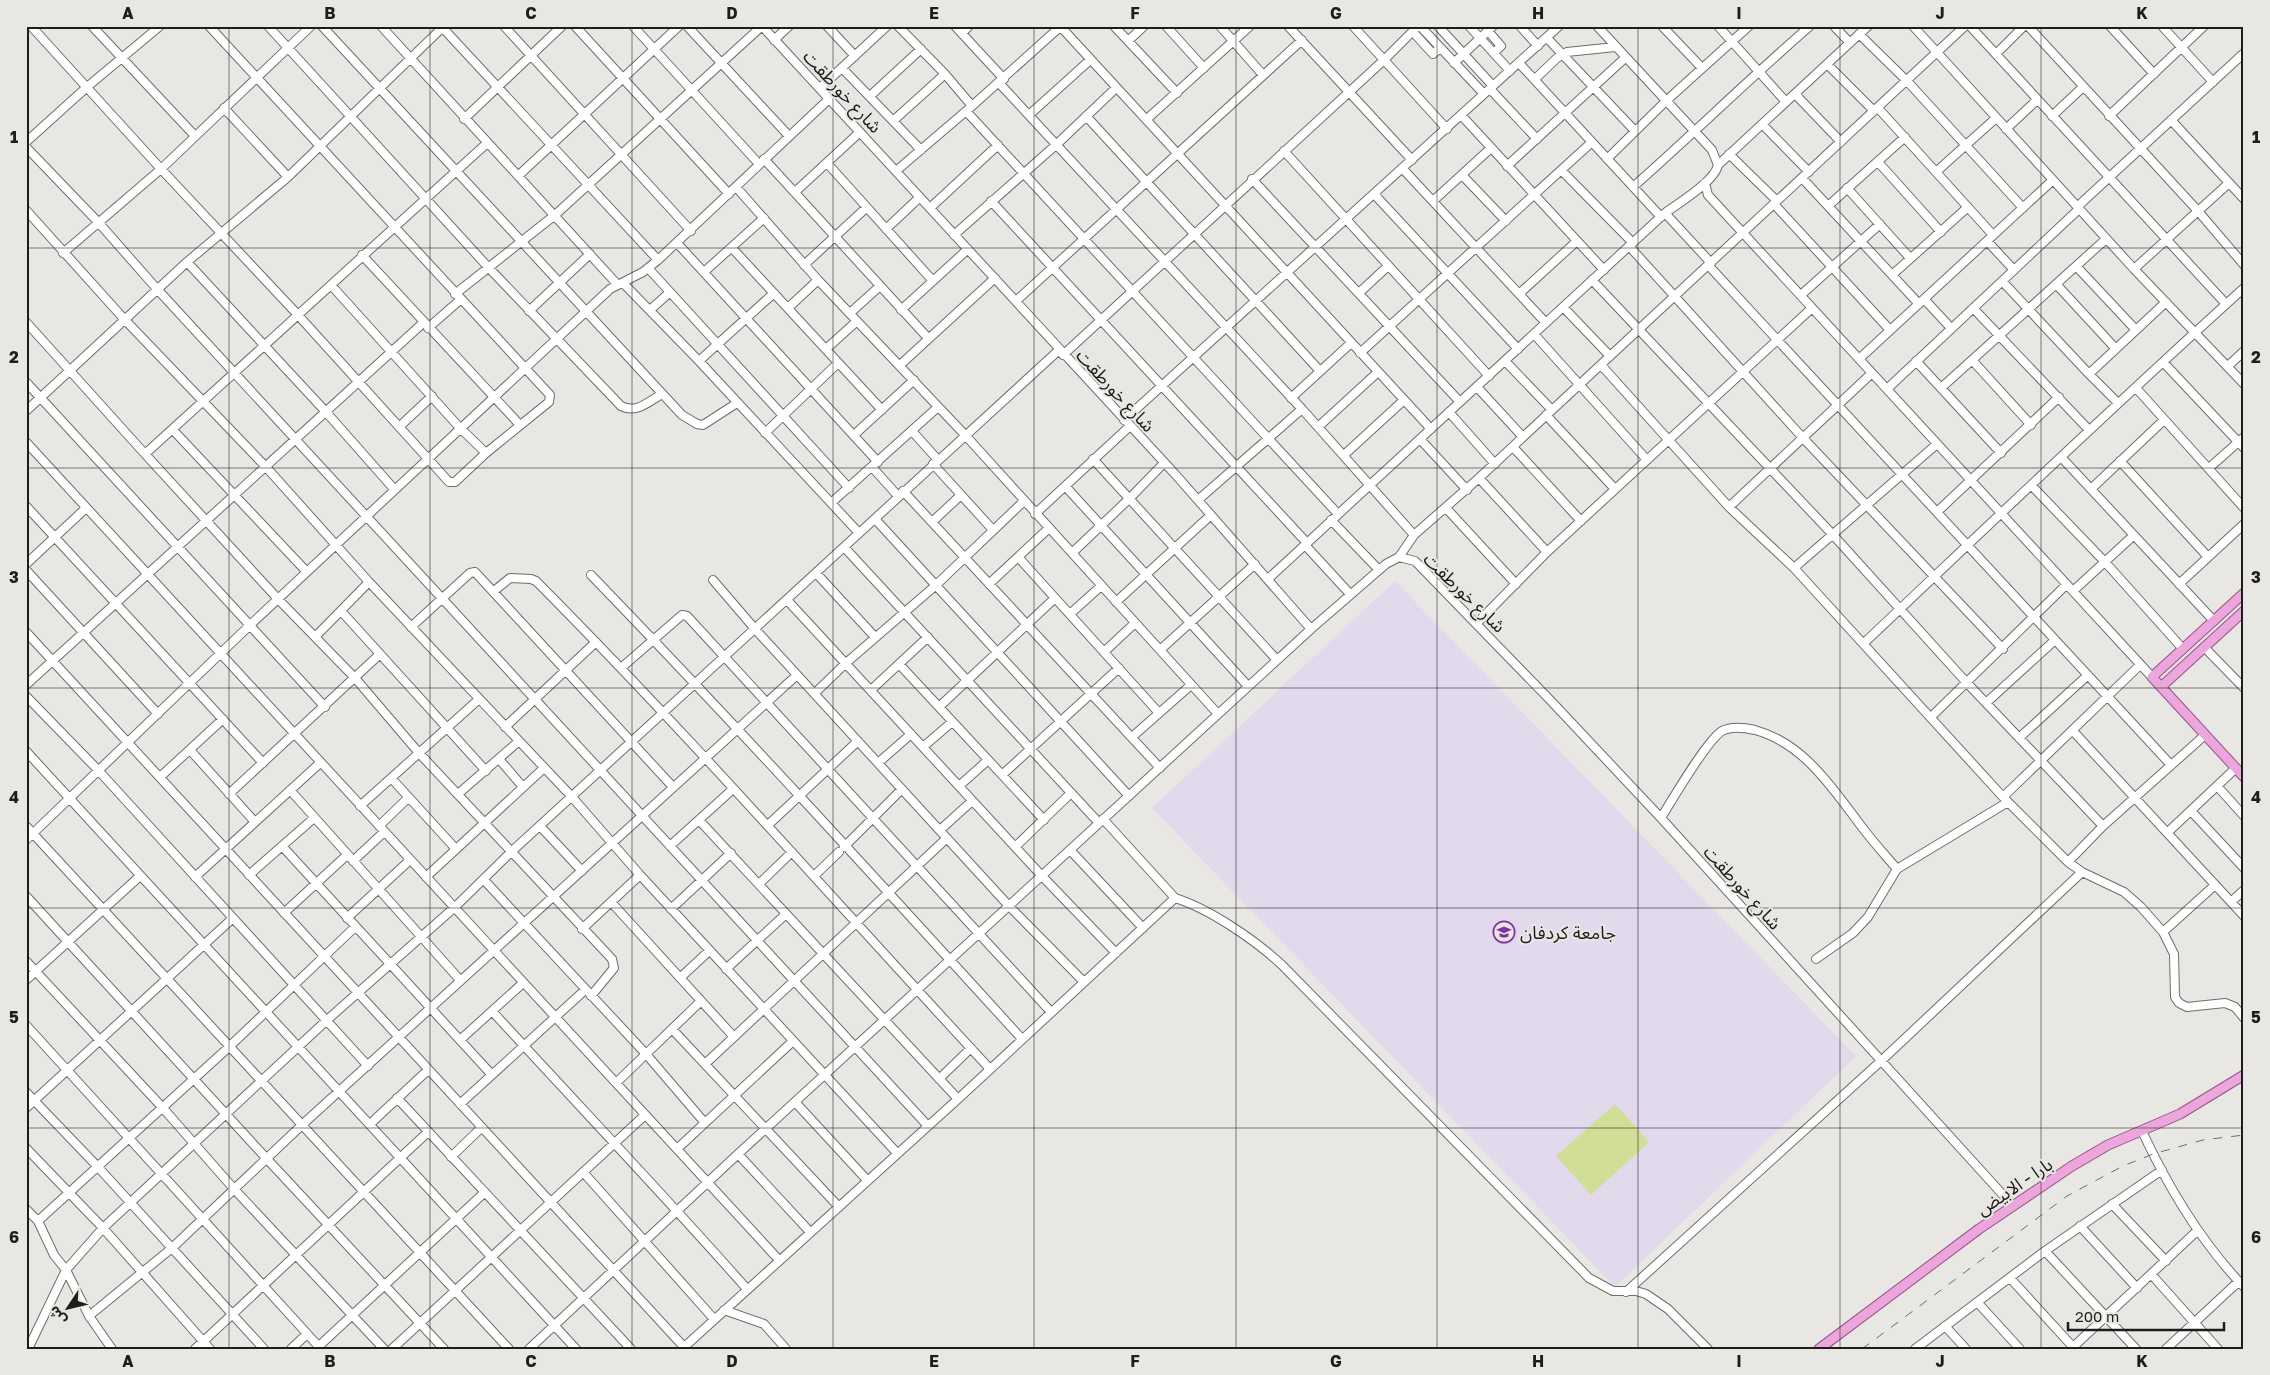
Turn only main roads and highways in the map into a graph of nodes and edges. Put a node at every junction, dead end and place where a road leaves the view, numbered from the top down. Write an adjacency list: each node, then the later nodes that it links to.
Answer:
1 (2244, 593): 3 (main road)
2 (2244, 611): 3 (main road)
3 (2160, 686): 4 (main road)
4 (2244, 776)
5 (2244, 1075): 6 (main road, بارا - الابيض)
6 (1818, 1349)

